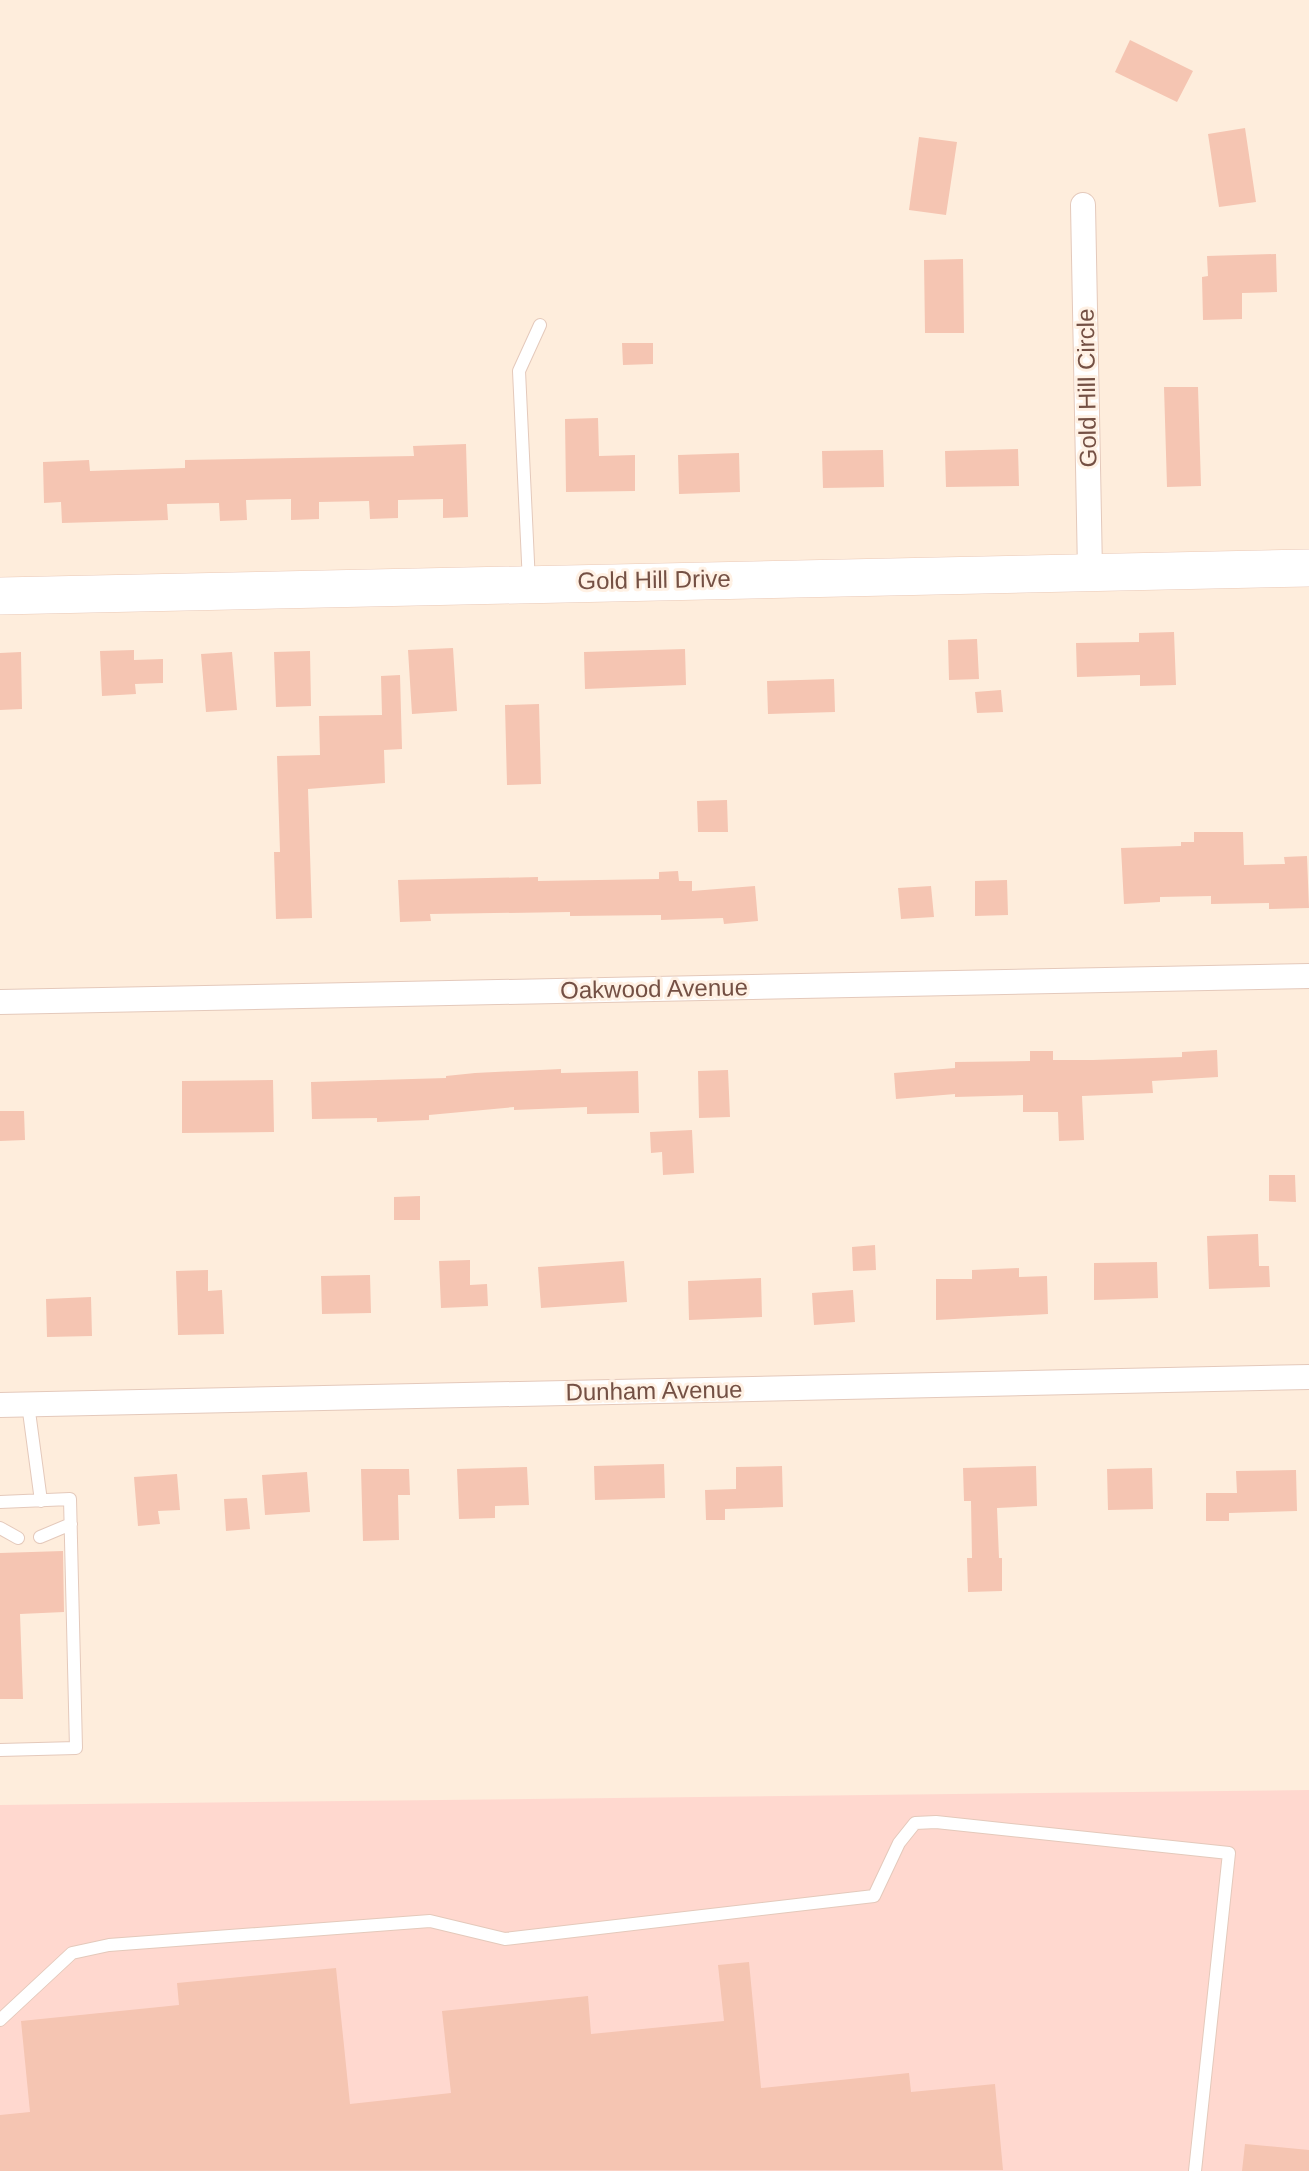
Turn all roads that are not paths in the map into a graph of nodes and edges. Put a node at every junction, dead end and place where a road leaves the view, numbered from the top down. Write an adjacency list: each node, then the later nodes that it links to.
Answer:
1 (1083, 205): 4 (street, Gold Hill Circle)
2 (540, 325): 5 (lane)
3 (1309, 568): 4 (street, Gold Hill Drive)
4 (1090, 571): 5 (street, Gold Hill Drive)
5 (528, 583): 6 (street, Gold Hill Drive)
6 (0, 596)
7 (1309, 976): 8 (street, Oakwood Avenue)
8 (0, 1002)
9 (1309, 1377): 10 (street, Dunham Avenue)
10 (28, 1404): 11 (street, Dunham Avenue); 12 (lane)
11 (0, 1405)
12 (41, 1501): 13 (lane); 14 (lane)
13 (0, 1502)
14 (71, 1524): 17 (lane); 18 (lane)
15 (0, 1528): 16 (lane)
16 (18, 1538)
17 (40, 1538)
18 (0, 1750)
19 (0, 2020): 20 (lane)
20 (1195, 2171)

